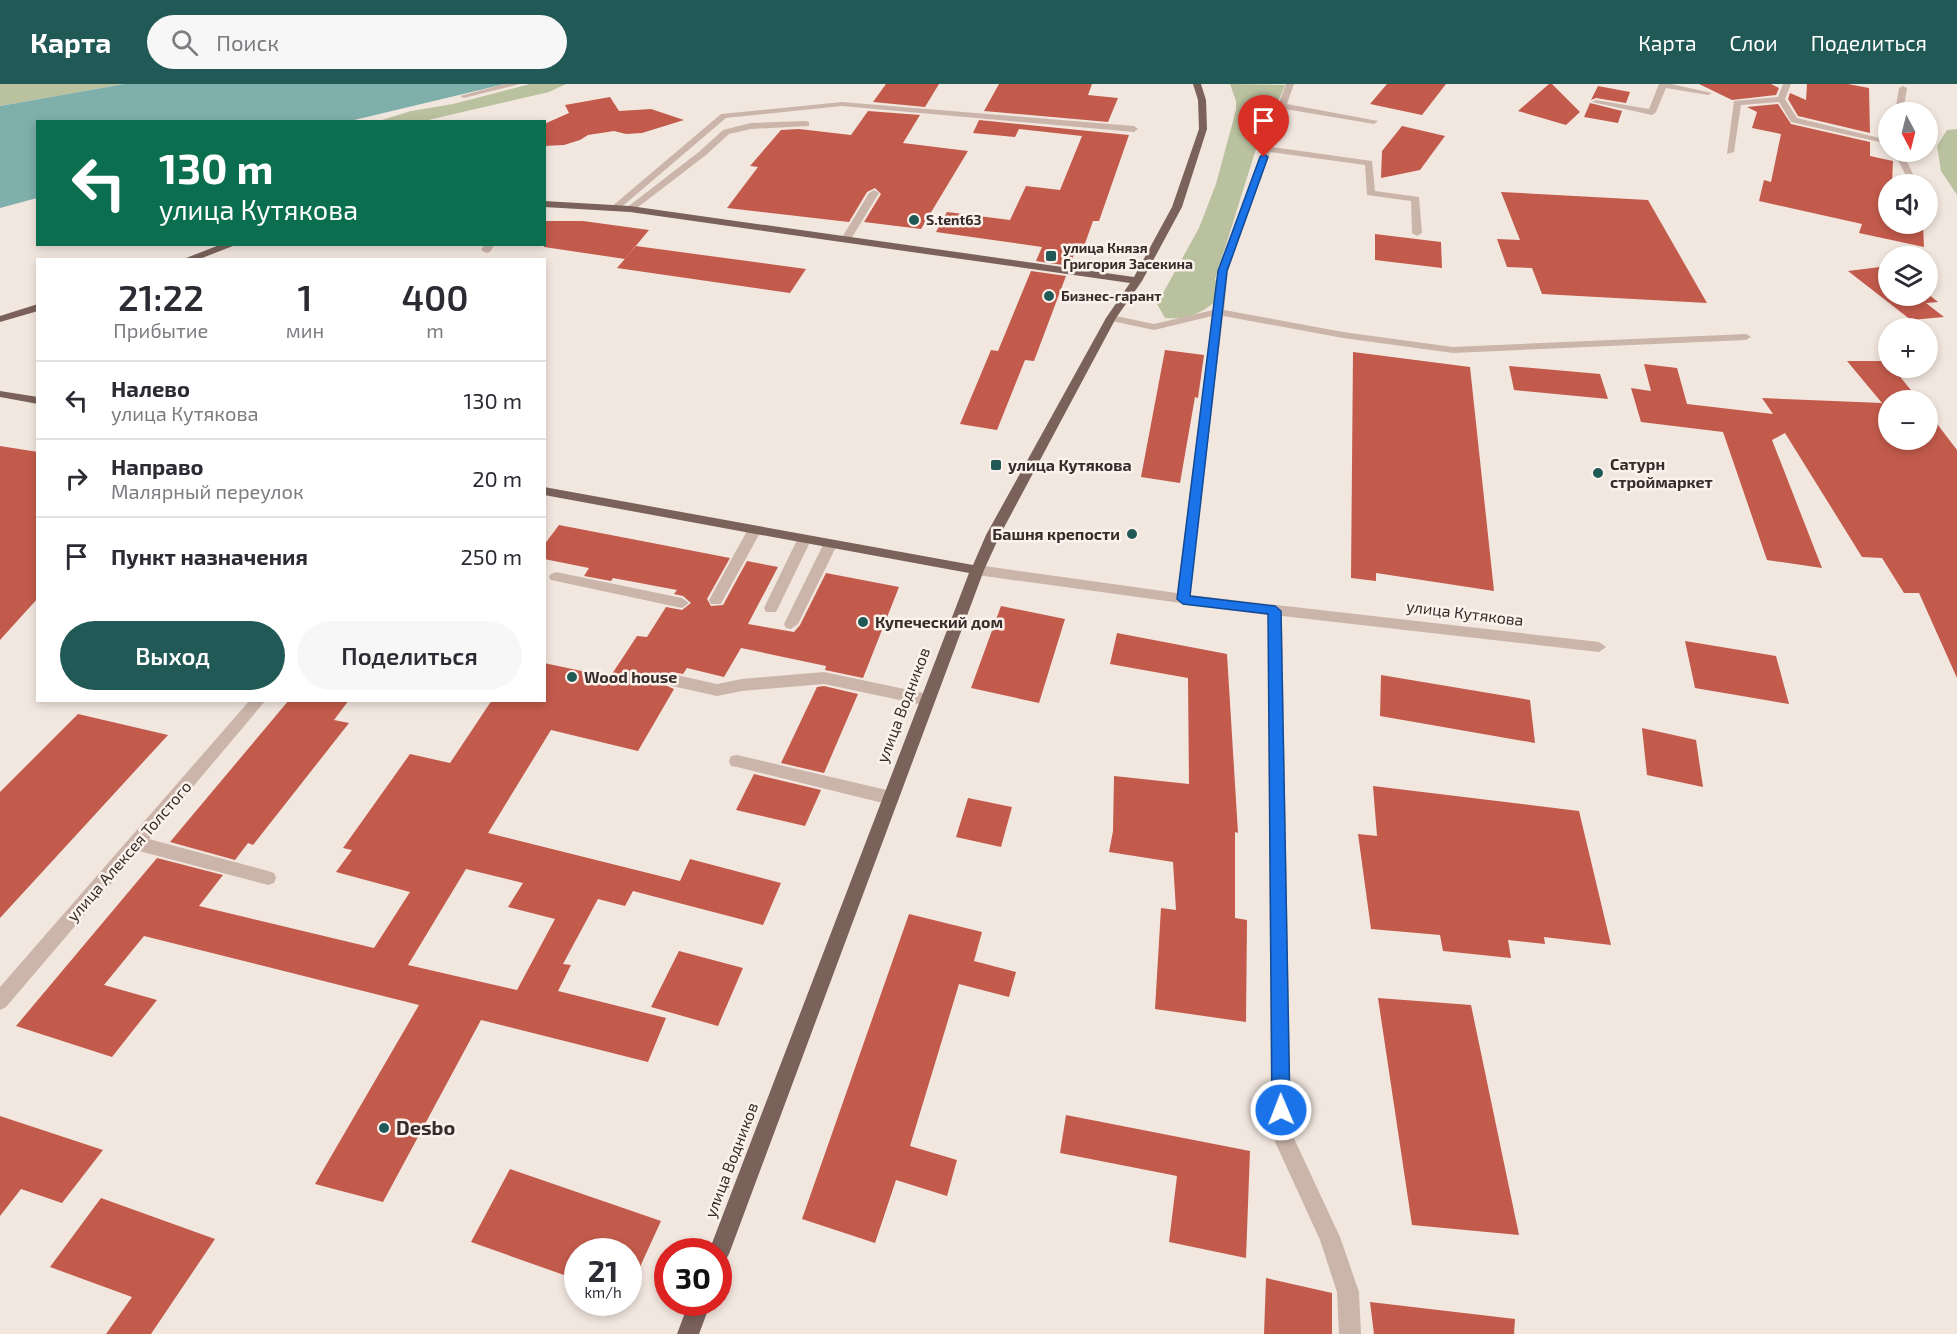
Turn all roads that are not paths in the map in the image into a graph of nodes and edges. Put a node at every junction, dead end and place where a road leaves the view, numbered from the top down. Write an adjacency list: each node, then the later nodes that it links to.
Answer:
1 (516, 84): 8 (street)
2 (1197, 84): 27 (main road, улица Водников)
3 (1663, 84): 7 (street); 10 (street)
4 (1787, 84): 9 (street)
5 (1289, 86): 12 (street)
6 (1903, 88): 11 (street)
7 (1708, 93)
8 (464, 96)
9 (1781, 99): 16 (street); 18 (street)
10 (1596, 102)
11 (1901, 102)
12 (1282, 106): 13 (street); 17 (street)
13 (1374, 121)
14 (806, 124): 22 (street)
15 (1134, 129): 21 (street)
16 (1878, 140)
17 (1267, 149): 23 (street); 29 (street)
18 (1730, 152)
19 (874, 193): 24 (street)
20 (546, 204): 21 (main road)
21 (615, 208): 22 (main road)
22 (630, 208): 24 (main road)
23 (1417, 233)
24 (846, 239): 27 (main road)
25 (227, 246): 26 (main road)
26 (192, 258)
27 (1137, 281): 30 (main road, улица Водников)
28 (36, 308): 31 (main road)
29 (1217, 312): 30 (street); 32 (street); 41 (street)
30 (1111, 318): 39 (main road, улица Водников)
31 (0, 319)
32 (1746, 337)
33 (0, 394): 34 (main road)
34 (36, 401)
35 (546, 491): 36 (main road, улица Кутякова)
36 (754, 531): 37 (main road, улица Кутякова); 42 (street)
37 (804, 540): 38 (main road, улица Кутякова); 44 (street)
38 (830, 545): 39 (main road, улица Кутякова); 46 (street)
39 (977, 570): 41 (street, улица Кутякова); 49 (main road, улица Водников)
40 (556, 577): 43 (street)
41 (1183, 599): 45 (street, улица Кутякова)
42 (716, 600)
43 (682, 603)
44 (771, 608)
45 (1275, 611): 47 (street, улица Кутякова); 59 (street)
46 (791, 624)
47 (1599, 647)
48 (672, 680): 49 (street)
49 (928, 700): 52 (main road, улица Водников)
50 (257, 702): 53 (street, улица Алексея Толстого)
51 (737, 761): 52 (street)
52 (891, 798): 56 (main road, улица Водников)
53 (136, 843): 54 (street); 55 (street, улица Алексея Толстого)
54 (268, 878)
55 (0, 1002)
56 (724, 1238)
57 (695, 1316): 58 (main road)
58 (688, 1334)
59 (1350, 1334)

